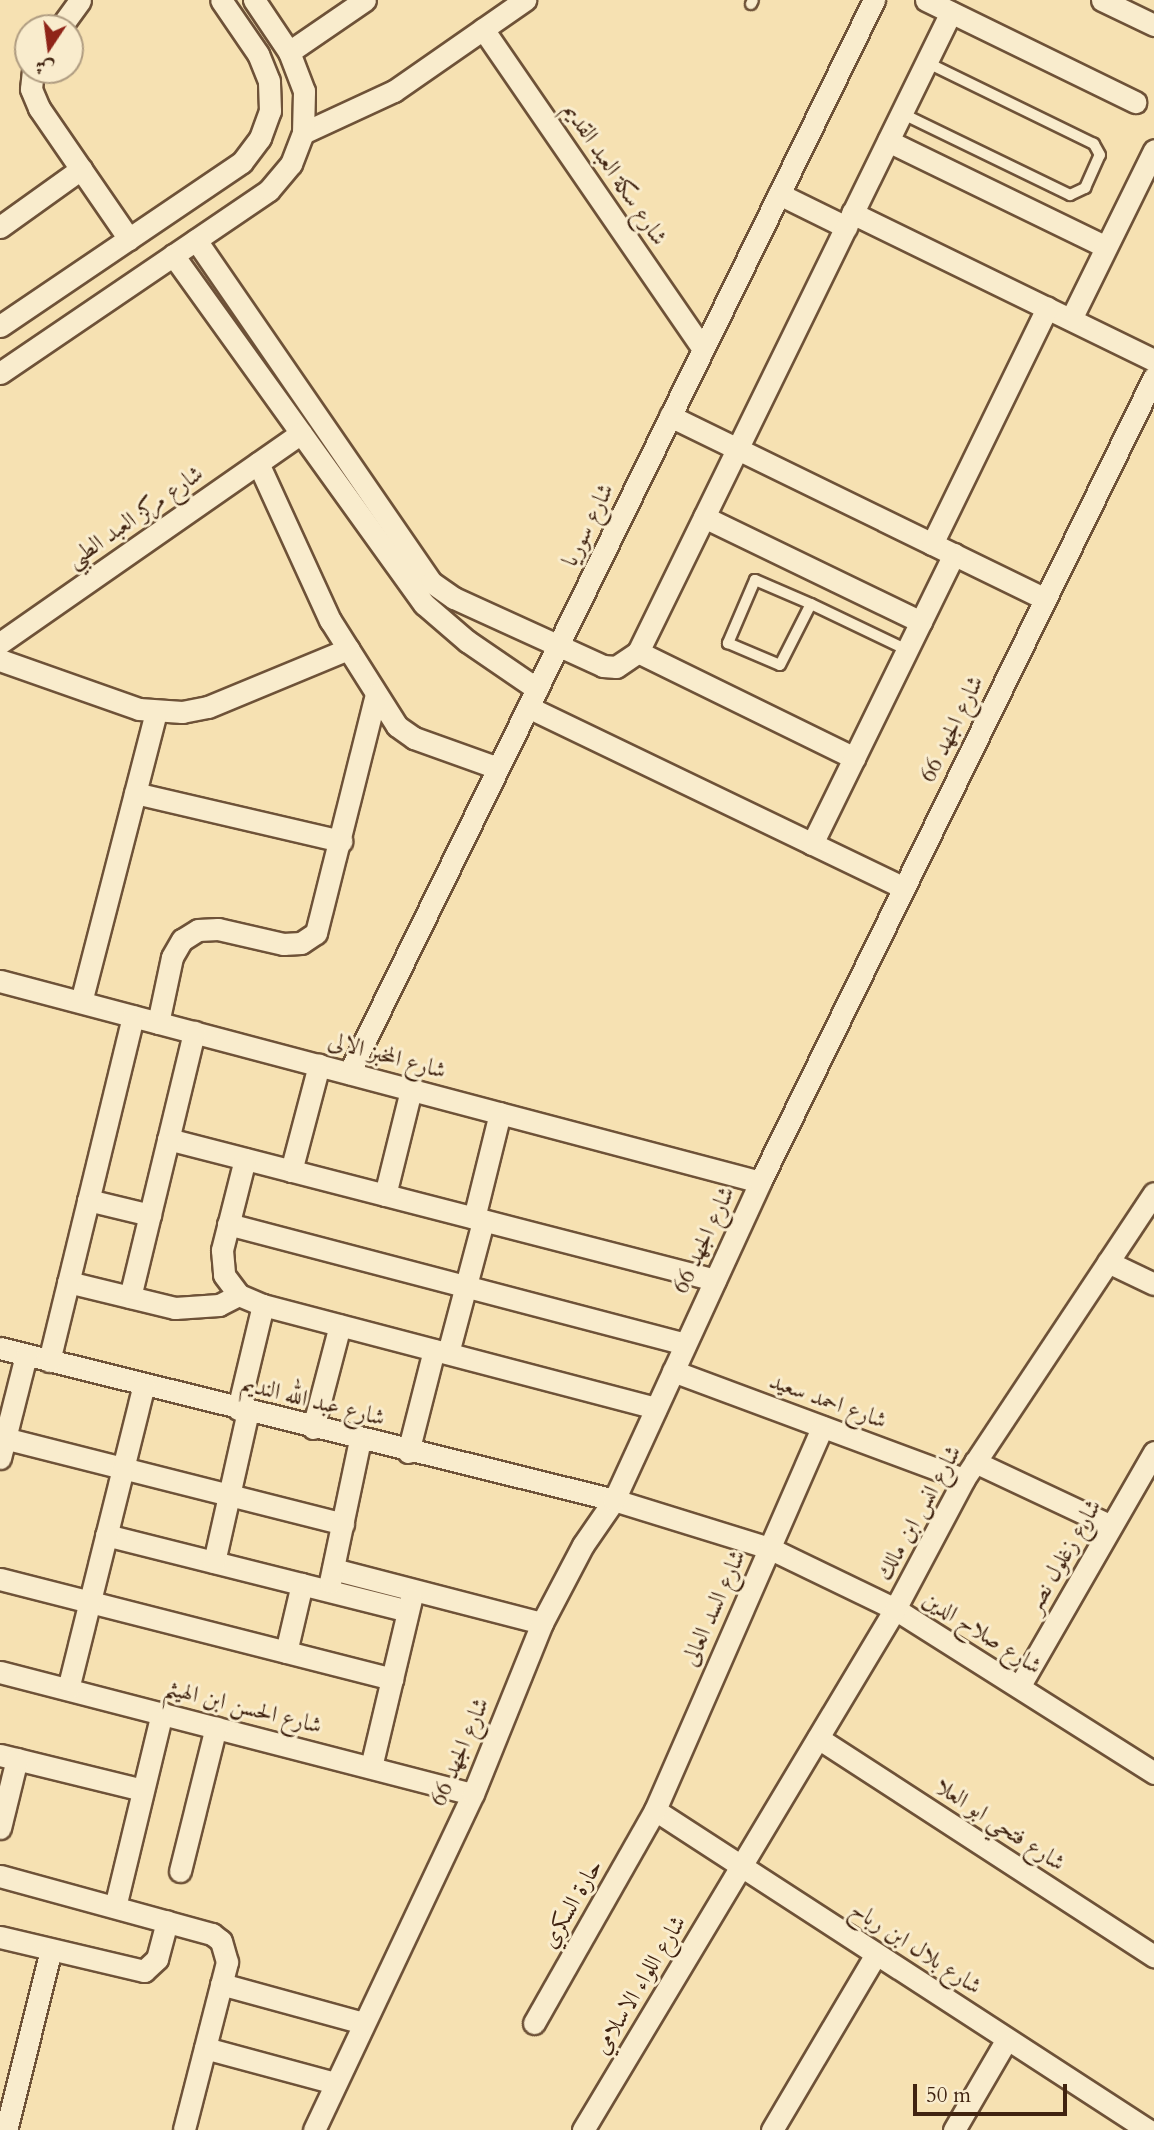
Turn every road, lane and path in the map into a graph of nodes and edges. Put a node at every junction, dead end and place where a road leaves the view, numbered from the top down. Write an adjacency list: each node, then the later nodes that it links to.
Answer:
1 (221, 0): 25 (street)
2 (254, 0): 13 (street)
3 (365, 0): 8 (street)
4 (525, 0): 9 (street)
5 (874, 0): 22 (street, شارع سوريا)
6 (926, 0): 10 (street)
7 (1101, 0): 11 (street)
8 (341, 6): 13 (street)
9 (497, 8): 12 (street)
10 (951, 12): 14 (street); 16 (street)
11 (1154, 26)
12 (483, 29): 18 (street); 32 (street, شارع سكة العبد القديم)
13 (289, 52): 18 (street)
14 (926, 62): 17 (street); 17 (lane)
15 (32, 84): 21 (street)
16 (1135, 102)
17 (901, 113): 19 (street)
18 (303, 133): 26 (street)
19 (888, 141): 23 (street); 27 (street)
20 (1154, 150): 27 (street)
21 (81, 169): 24 (street); 25 (street)
22 (779, 194): 23 (street); 32 (street, شارع سوريا)
23 (849, 220): 29 (street); 38 (street)
24 (1, 225)
25 (129, 239): 31 (street)
26 (196, 240): 28 (street); 47 (street)
27 (1106, 247): 30 (street)
28 (173, 256): 34 (street); 37 (street)
29 (1047, 308): 30 (street); 41 (street)
30 (1071, 319): 33 (street)
31 (0, 327)
32 (703, 349): 36 (street, شارع سوريا)
33 (1154, 360)
34 (0, 373)
35 (1154, 377): 43 (street, شارع الجهد 66)
36 (670, 416): 38 (street); 47 (street, شارع سوريا)
37 (301, 433): 39 (street, شارع مركز العبد الطبي); 53 (street)
38 (737, 449): 40 (street); 41 (street)
39 (258, 463): 46 (street, شارع مركز العبد الطبي); 48 (street)
40 (704, 517): 45 (street); 50 (street)
41 (932, 544): 42 (street)
42 (954, 554): 43 (street); 45 (street)
43 (1045, 599): 60 (street, شارع الجهد 66)
44 (811, 604): 44 (lane); 49 (lane)
45 (921, 622): 49 (street)
46 (0, 643)
47 (558, 645): 50 (street); 53 (street, شارع سوريا)
48 (348, 649): 52 (street); 54 (street)
49 (907, 650): 55 (street)
50 (638, 652): 55 (street)
51 (0, 660): 54 (street)
52 (376, 694): 56 (street); 58 (street)
53 (533, 698): 56 (street, شارع سوريا); 59 (street)
54 (156, 712): 57 (street)
55 (854, 758): 59 (street)
56 (498, 768): 67 (street, شارع سوريا)
57 (135, 793): 58 (street); 62 (street)
58 (341, 842): 64 (street)
59 (812, 844): 60 (street)
60 (904, 888): 73 (street, شارع الجهد 66)
61 (0, 981): 62 (street, شارع المخبز الالى)
62 (81, 1002): 63 (street, شارع المخبز الالى)
63 (133, 1016): 64 (street, شارع المخبز الالى); 76 (street)
64 (158, 1023): 65 (street, شارع المخبز الالى)
65 (194, 1032): 66 (street, شارع المخبز الالى); 70 (street)
66 (319, 1065): 67 (street, شارع المخبز الالى); 72 (street)
67 (349, 1073): 68 (street, شارع المخبز الالى)
68 (411, 1090): 69 (street, شارع المخبز الالى); 75 (street)
69 (500, 1114): 73 (street, شارع المخبز الالى); 78 (street)
70 (168, 1139): 71 (street); 77 (street)
71 (245, 1159): 72 (street); 79 (street)
72 (291, 1171): 75 (street)
73 (760, 1182): 81 (street, شارع الجهد 66)
74 (1154, 1193): 80 (street, شارع انس ابن مالك)
75 (385, 1195): 78 (street)
76 (88, 1200): 77 (street); 82 (street)
77 (150, 1215): 86 (street)
78 (478, 1220): 81 (street); 84 (street)
79 (228, 1224): 84 (street); 85 (street)
80 (1108, 1262): 83 (street); 105 (street, شارع انس ابن مالك)
81 (715, 1280): 89 (street, شارع الجهد 66)
82 (68, 1282): 86 (street); 93 (street)
83 (1154, 1284)
84 (466, 1286): 89 (street); 91 (street)
85 (239, 1295): 86 (street); 87 (street)
86 (130, 1297)
87 (263, 1305): 88 (street); 97 (street)
88 (340, 1325): 91 (street); 99 (street)
89 (685, 1344): 94 (street, شارع الجهد 66)
90 (0, 1348): 92 (street, شارع عبد الله النديم)
91 (441, 1351): 96 (street); 102 (street)
92 (26, 1355): 93 (street, شارع عبد الله النديم); 101 (street)
93 (49, 1361): 95 (street, شارع عبد الله النديم)
94 (673, 1371): 96 (street, شارع الجهد 66); 98 (street, شارع احمد سعيد)
95 (144, 1385): 97 (street, شارع عبد الله النديم); 104 (street)
96 (656, 1408): 107 (street, شارع الجهد 66)
97 (243, 1410): 99 (street, شارع عبد الله النديم); 106 (street)
98 (822, 1427): 105 (street, شارع احمد سعيد); 111 (street, شارع السد العالى)
99 (313, 1428): 100 (street, شارع عبد الله النديم)
100 (360, 1440): 102 (street, شارع عبد الله النديم); 108 (street)
101 (2, 1444): 104 (street)
102 (408, 1452): 107 (street, شارع عبد الله النديم)
103 (1154, 1452): 109 (street, شارع زغلول نصر)
104 (123, 1468): 106 (street); 110 (street)
105 (970, 1471): 109 (street, شارع احمد سعيد); 119 (street, شارع انس ابن مالك)
106 (229, 1495): 108 (street); 112 (street)
107 (614, 1500): 111 (street, شارع صلاح الدين); 121 (street, شارع الجهد 66)
108 (342, 1524): 113 (street)
109 (1111, 1526): 125 (street, شارع زغلول نصر)
110 (106, 1535): 112 (street); 118 (street)
111 (769, 1548): 119 (street, شارع صلاح الدين); 135 (street, شارع السد العالى)
112 (214, 1562): 115 (street)
113 (333, 1569): 116 (street); 117 (street)
114 (0, 1579): 118 (street)
115 (302, 1584): 117 (street); 122 (street)
116 (413, 1590): 120 (street); 121 (street)
117 (328, 1591): 120 (street)
118 (89, 1602): 122 (street); 126 (street)
119 (895, 1609): 125 (street, شارع صلاح الدين); 129 (street, شارع انس ابن مالك)
120 (408, 1611): 124 (street)
121 (542, 1623): 134 (street, شارع الجهد 66)
122 (286, 1652): 124 (street)
123 (0, 1672): 126 (street, شارع الحسن ابن الهيثم)
124 (391, 1679): 131 (street)
125 (1019, 1687): 132 (street, شارع صلاح الدين)
126 (68, 1689): 127 (street, شارع الحسن ابن الهيثم)
127 (162, 1713): 128 (street, شارع الحسن ابن الهيثم); 133 (street)
128 (216, 1727): 131 (street, شارع الحسن ابن الهيثم); 138 (street)
129 (818, 1738): 137 (street, شارع انس ابن مالك); 145 (street, شارع فتحي ابو العلا)
130 (9, 1757): 133 (street); 136 (street)
131 (371, 1767): 134 (street, شارع الحسن ابن الهيثم)
132 (1152, 1769)
133 (143, 1790): 140 (street)
134 (473, 1794): 147 (street, شارع الجهد 66)
135 (655, 1810): 137 (street, شارع بلال ابن رباح); 148 (street, حارة السكري)
136 (0, 1828)
137 (742, 1867): 144 (street, شارع بلال ابن رباح); 156 (street, شارع اللواء الاسلامي)
138 (180, 1871)
139 (0, 1876): 140 (street)
140 (115, 1907): 141 (street)
141 (166, 1921): 143 (street); 146 (street)
142 (0, 1937): 143 (street)
143 (51, 1950): 153 (street)
144 (876, 1954): 149 (street, شارع بلال ابن رباح); 157 (street)
145 (1154, 1955)
146 (221, 1984): 147 (street); 150 (street)
147 (363, 2023): 151 (street, شارع الجهد 66)
148 (534, 2023)
149 (1007, 2039): 152 (street, شارع بلال ابن رباح); 158 (street)
150 (205, 2048): 151 (street); 154 (street)
151 (335, 2083): 155 (street, شارع الجهد 66)
152 (1141, 2128)
153 (6, 2130)
154 (184, 2130)
155 (314, 2130)
156 (583, 2130)
157 (772, 2130)
158 (954, 2130)

